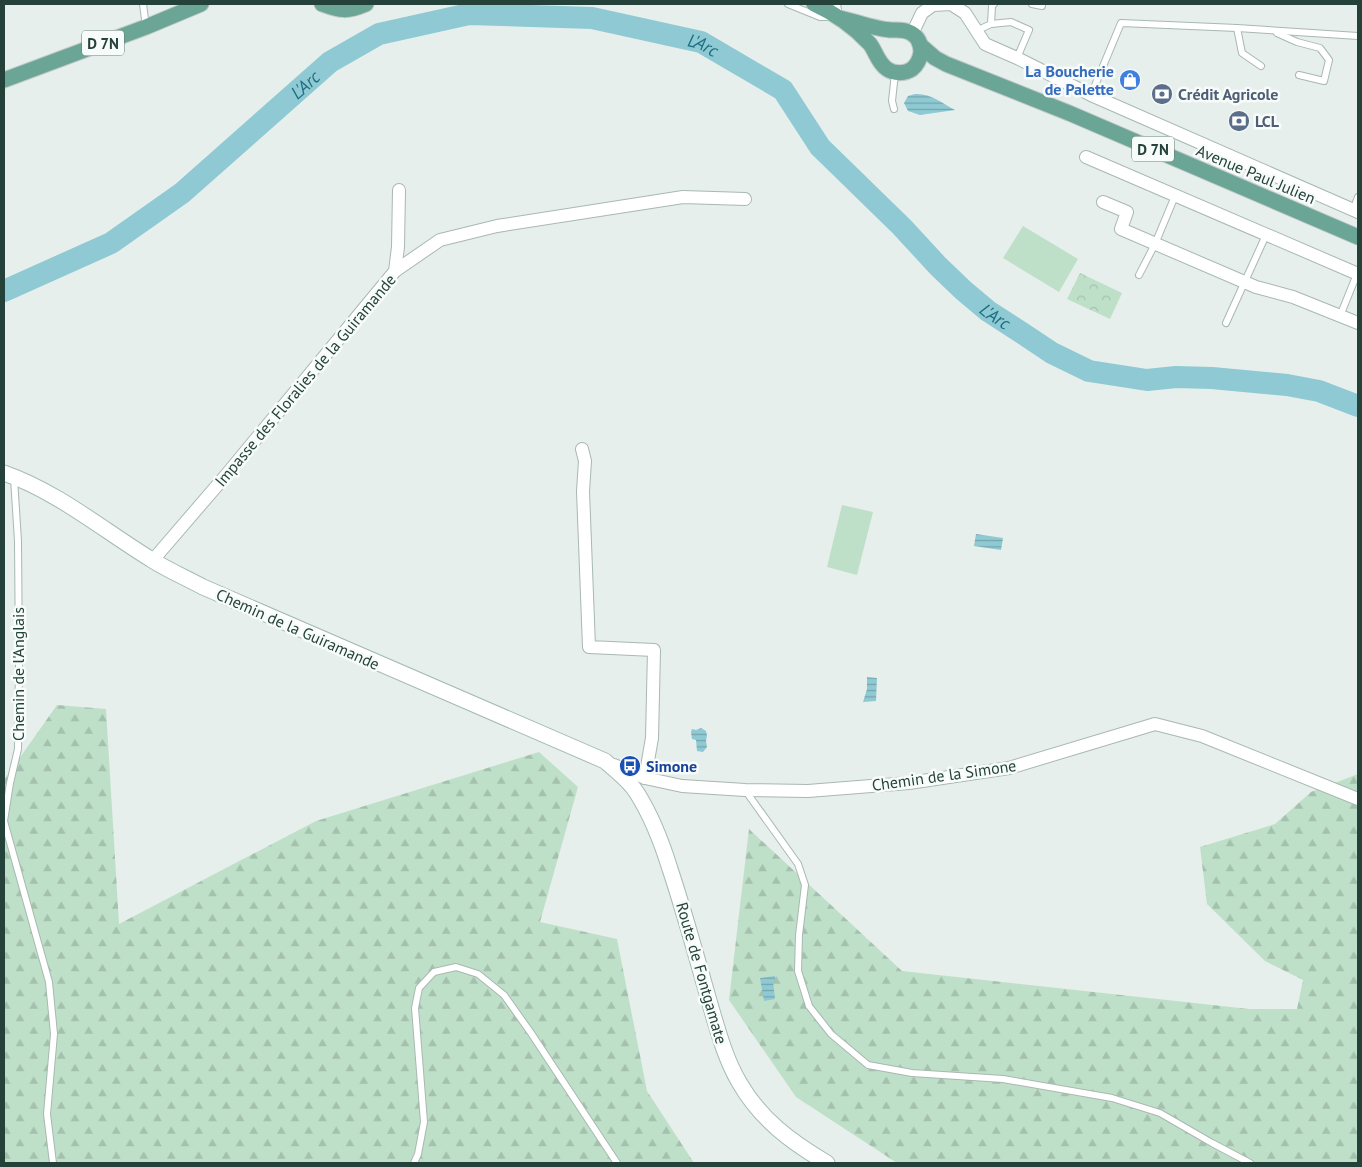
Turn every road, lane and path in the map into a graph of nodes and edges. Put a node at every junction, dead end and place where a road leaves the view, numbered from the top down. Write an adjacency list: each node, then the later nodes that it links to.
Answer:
1 (143, 4): 12 (lane)
2 (201, 4): 12 (main road, D 7N)
3 (322, 4): 4 (main road)
4 (366, 4)
5 (788, 4): 10 (lane)
6 (814, 4): 10 (main road)
7 (994, 4): 11 (lane)
8 (1032, 4): 9 (lane)
9 (1042, 6)
10 (838, 11): 14 (main road); 19 (main road)
11 (991, 24): 15 (lane); 20 (lane)
12 (146, 27): 25 (main road, D 7N)
13 (1237, 28): 16 (lane); 22 (lane); 26 (lane)
14 (893, 30): 18 (main road); 19 (main road)
15 (976, 31): 18 (street); 20 (street)
16 (1274, 31): 17 (lane); 24 (lane)
17 (1358, 36)
18 (916, 39): 21 (main road, Avenue Paul Julien / D 7N); 23 (main road)
19 (878, 55): 23 (main road)
20 (1017, 58): 26 (street)
21 (946, 64): 23 (main road); 36 (main road, Avenue Paul Julien / D 7N)
22 (1261, 66)
23 (902, 72): 27 (lane)
24 (1299, 75)
25 (4, 80)
26 (1091, 95): 34 (street)
27 (894, 109)
28 (1086, 157): 30 (street)
29 (399, 190): 38 (street)
30 (1175, 196): 35 (street); 37 (lane)
31 (1358, 197): 34 (lane)
32 (745, 199): 38 (street, Impasse des Floralies de la Guiramande)
33 (1103, 202): 37 (street)
34 (1356, 211)
35 (1266, 235): 39 (street); 41 (lane)
36 (1358, 237)
37 (1155, 244): 40 (lane); 41 (street)
38 (395, 272): 47 (street, Impasse des Floralies de la Guiramande)
39 (1358, 274): 42 (lane)
40 (1139, 275)
41 (1244, 282): 42 (street); 43 (lane)
42 (1340, 316): 44 (street)
43 (1226, 323)
44 (1358, 323)
45 (582, 449): 49 (street)
46 (9, 475): 47 (street, Chemin de la Guiramande); 52 (lane, Chemin de l'Anglais)
47 (153, 560): 48 (street, Chemin de la Guiramande)
48 (605, 761): 49 (street, Chemin de la Simone); 55 (street, Route de Fontgamate)
49 (645, 778): 50 (street, Chemin de la Simone)
50 (745, 790): 51 (street, Chemin de la Simone); 56 (lane)
51 (1358, 799)
52 (53, 1163)
53 (414, 1163): 54 (lane)
54 (617, 1163)
55 (827, 1163)
56 (1250, 1163)

